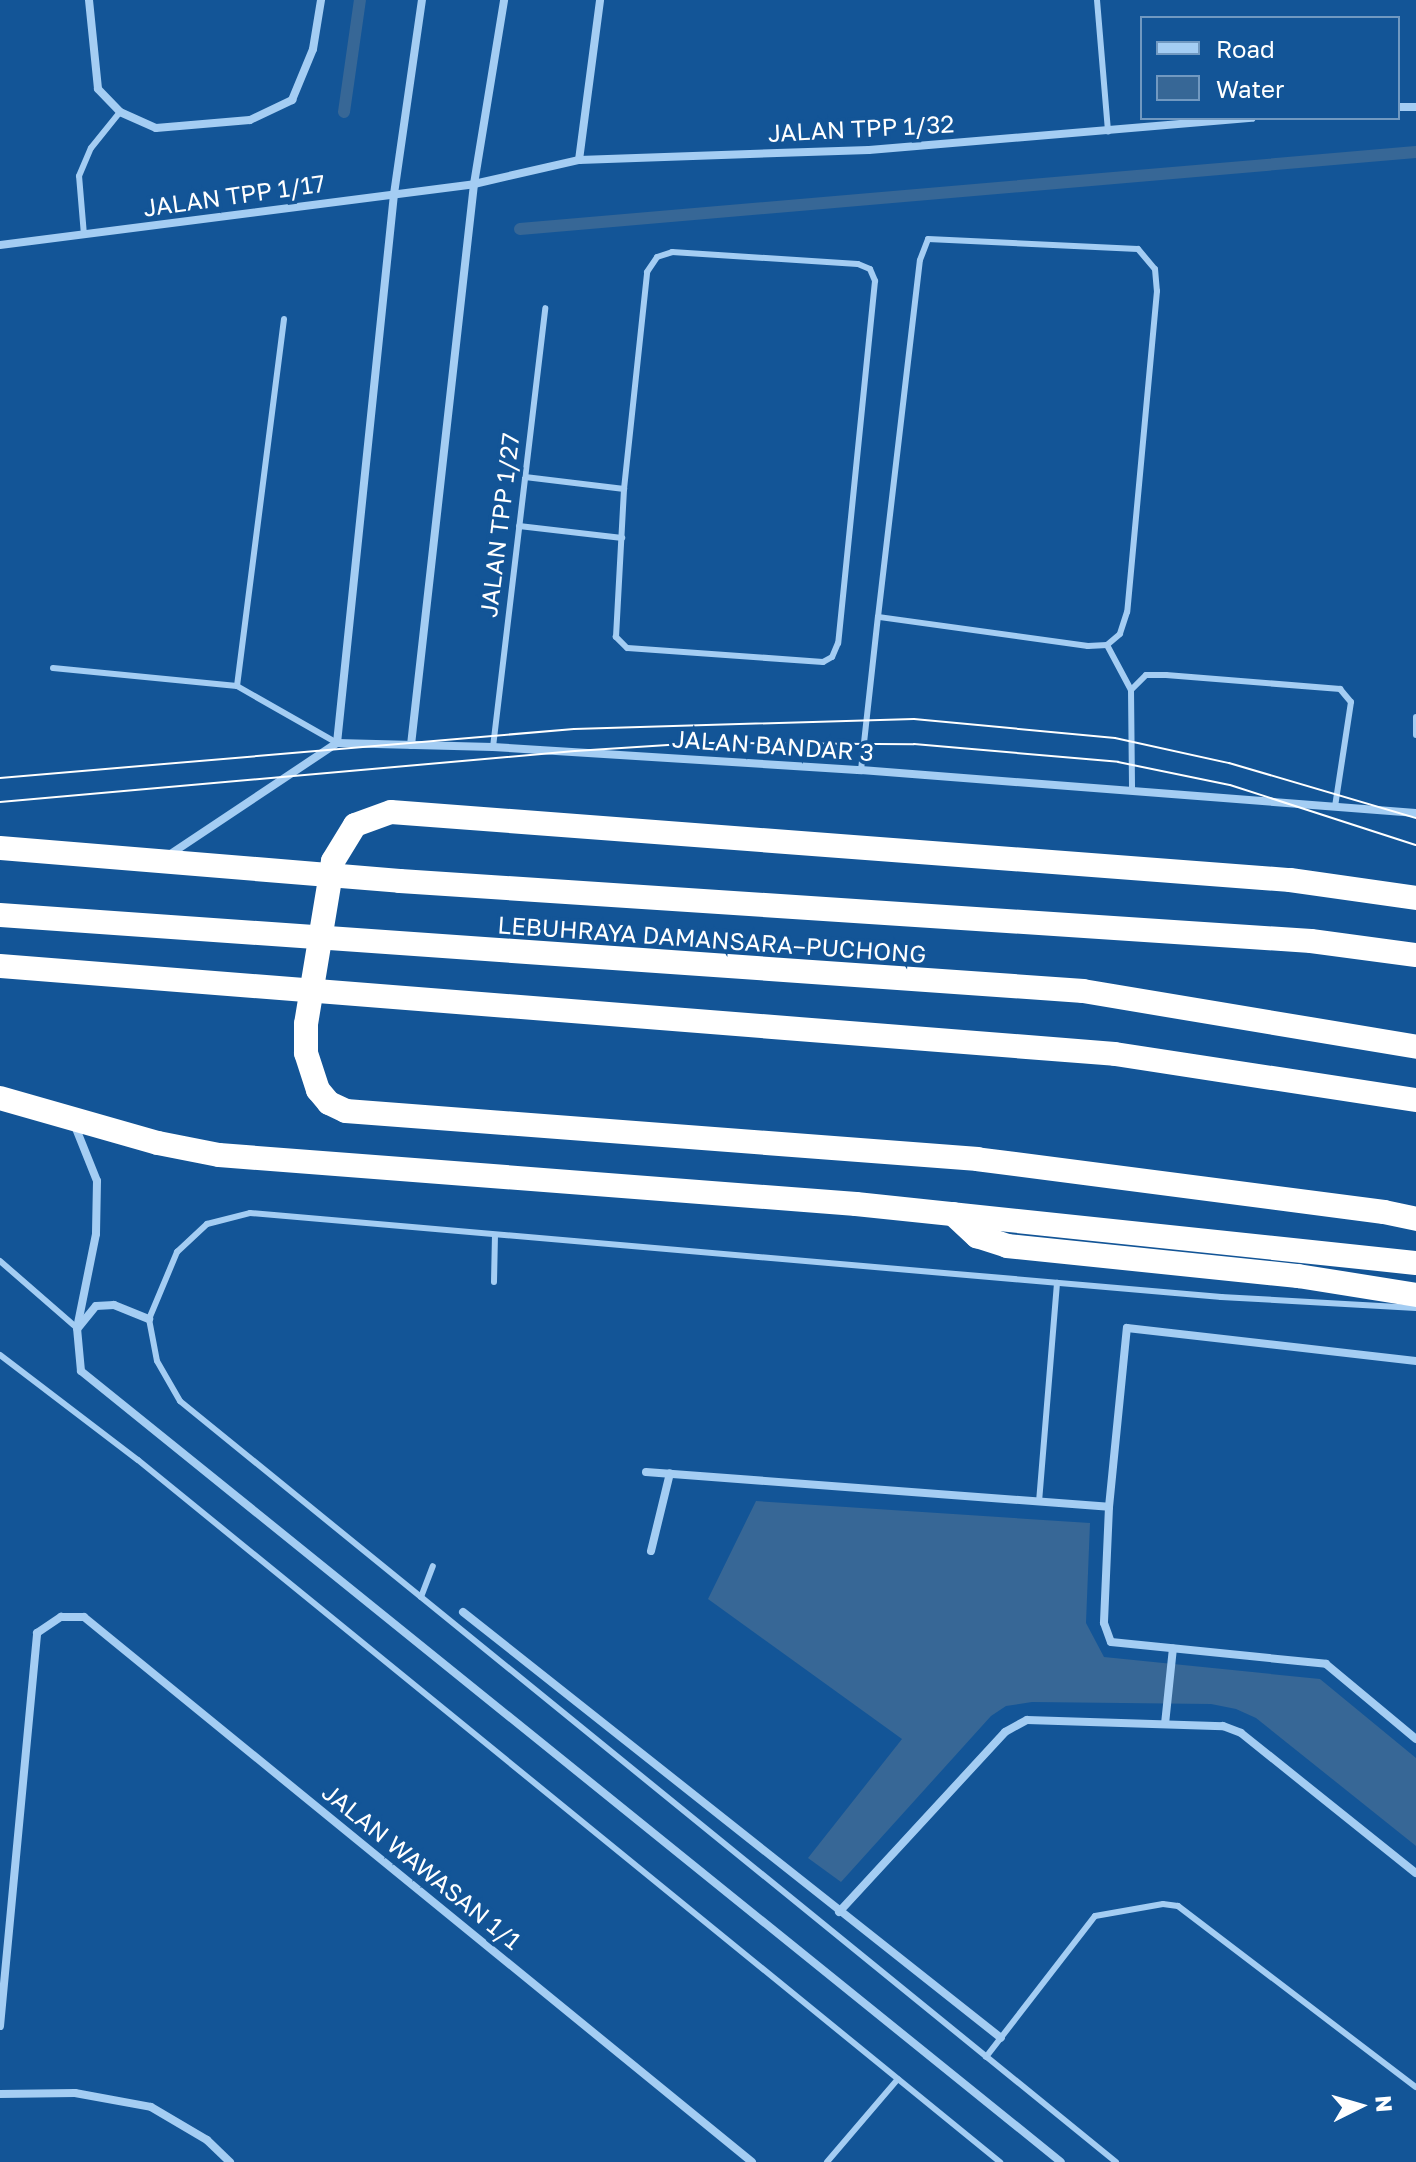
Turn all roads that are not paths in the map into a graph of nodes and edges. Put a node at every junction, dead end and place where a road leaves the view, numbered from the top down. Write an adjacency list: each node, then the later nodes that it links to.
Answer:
1 (89, 0): 7 (street)
2 (321, 0): 7 (street)
3 (422, 0): 12 (street)
4 (504, 0): 11 (street)
5 (600, 0): 10 (street)
6 (1097, 0): 9 (lane)
7 (120, 112): 13 (lane)
8 (1231, 120): 9 (street, JALAN TPP 1/32)
9 (1108, 132): 10 (street, JALAN TPP 1/32)
10 (579, 160): 11 (street, JALAN TPP 1/32)
11 (474, 184): 12 (street, JALAN TPP 1/17); 29 (street)
12 (394, 194): 13 (street, JALAN TPP 1/17); 28 (street)
13 (84, 235): 14 (street, JALAN TPP 1/17)
14 (0, 245)
15 (545, 308): 17 (lane, JALAN TPP 1/27)
16 (284, 319): 24 (lane)
17 (525, 477): 18 (lane); 19 (lane, JALAN TPP 1/27)
18 (624, 489): 20 (lane); 20 (lane)
19 (519, 526): 20 (lane); 30 (lane, JALAN TPP 1/27)
20 (622, 538)
21 (878, 617): 22 (lane); 22 (lane); 31 (lane)
22 (1107, 645): 25 (lane)
23 (53, 668): 24 (lane)
24 (237, 686): 28 (lane)
25 (1131, 690): 32 (lane); 33 (lane)
26 (1416, 717): 27 (lane)
27 (1415, 735)
28 (337, 743): 29 (street, JALAN BANDAR 3); 36 (street)
29 (411, 745): 30 (street, JALAN BANDAR 3)
30 (493, 747): 31 (street, JALAN BANDAR 3)
31 (861, 770): 32 (street, JALAN BANDAR 3)
32 (1132, 789): 33 (street, JALAN BANDAR 3)
33 (1335, 807): 34 (street, JALAN BANDAR 3)
34 (1416, 813)
35 (0, 848): 36 (highway)
36 (163, 859): 39 (highway)
37 (1416, 898): 46 (highway, bridge)
38 (0, 915): 41 (highway, LEBUHRAYA DAMANSARA–PUCHONG)
39 (1416, 955)
40 (0, 966): 43 (highway)
41 (1416, 1047)
42 (0, 1098): 44 (highway)
43 (1416, 1100)
44 (72, 1121): 45 (highway); 55 (street)
45 (953, 1214): 49 (highway); 52 (highway)
46 (1416, 1219)
47 (495, 1235): 50 (lane); 51 (lane); 54 (lane)
48 (0, 1261): 55 (lane)
49 (1416, 1263)
50 (494, 1282)
51 (1057, 1283): 53 (lane); 60 (lane)
52 (1416, 1295)
53 (1416, 1308)
54 (149, 1319): 55 (street); 64 (lane)
55 (77, 1328): 81 (street)
56 (0, 1355): 74 (lane)
57 (1416, 1361): 61 (street)
58 (646, 1472): 59 (street)
59 (670, 1473): 60 (street); 62 (street)
60 (1039, 1502): 61 (street)
61 (1109, 1507): 66 (street)
62 (651, 1551)
63 (433, 1566): 64 (lane)
64 (421, 1597): 73 (lane)
65 (463, 1612): 70 (street)
66 (1172, 1652): 67 (street); 68 (street)
67 (1166, 1720): 69 (street); 70 (street)
68 (1416, 1739)
69 (1416, 1873)
70 (839, 1912): 72 (street)
71 (0, 2026): 78 (street, JALAN WAWASAN 1/1)
72 (1001, 2038): 73 (lane); 75 (lane)
73 (986, 2057): 82 (lane)
74 (898, 2079): 79 (lane); 80 (lane)
75 (1416, 2087)
76 (0, 2094): 77 (street)
77 (230, 2162)
78 (752, 2162)
79 (827, 2162)
80 (1000, 2162)
81 (1061, 2162)
82 (1116, 2162)

